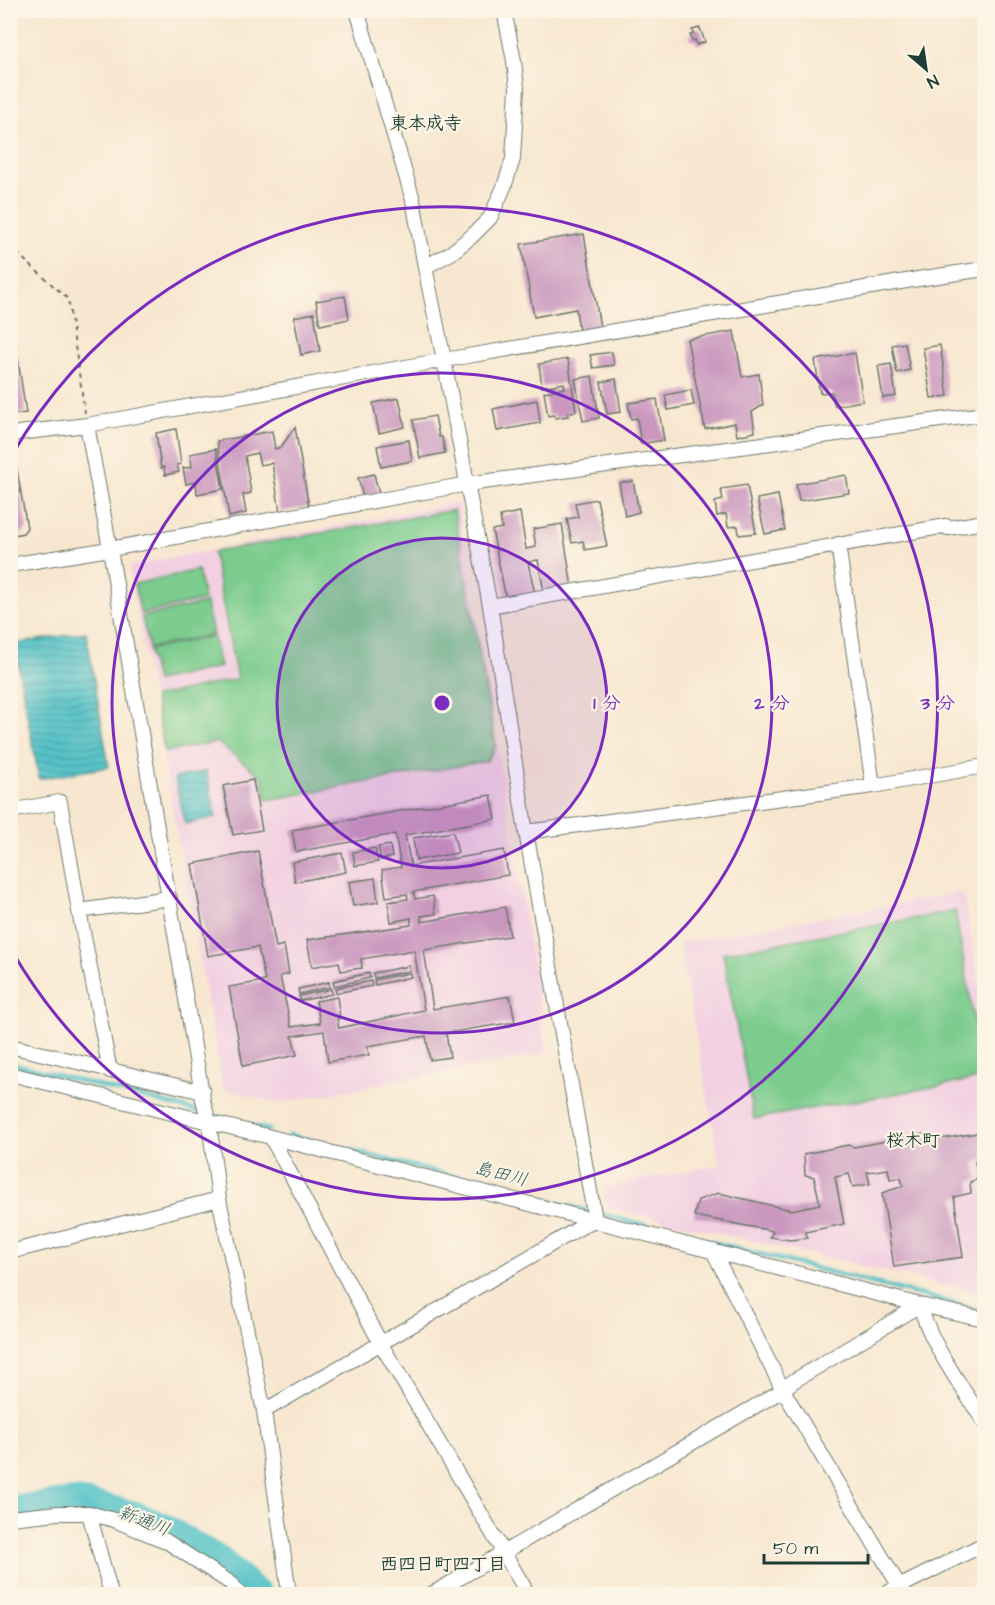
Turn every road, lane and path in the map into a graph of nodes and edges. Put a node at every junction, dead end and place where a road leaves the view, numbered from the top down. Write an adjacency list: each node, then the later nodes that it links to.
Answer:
1 (357, 10): 4 (street)
2 (504, 10): 4 (street)
3 (10, 247): 8 (path)
4 (425, 267): 6 (street)
5 (984, 269): 6 (street)
6 (444, 360): 8 (street); 10 (street)
7 (984, 414): 10 (street)
8 (87, 424): 9 (street); 13 (street)
9 (10, 434)
10 (468, 484): 13 (street); 15 (street)
11 (984, 522): 12 (street)
12 (838, 544): 15 (street); 17 (street)
13 (110, 549): 14 (street); 20 (street)
14 (10, 565)
15 (490, 606): 19 (street)
16 (984, 766): 17 (street)
17 (873, 786): 19 (street)
18 (10, 811): 21 (street)
19 (526, 832): 29 (street)
20 (170, 898): 21 (street); 25 (street)
21 (79, 911): 23 (street)
22 (10, 1046): 23 (street)
23 (110, 1071): 25 (street)
24 (10, 1074): 26 (street)
25 (203, 1092): 26 (street)
26 (209, 1122): 27 (street); 28 (street)
27 (272, 1137): 29 (street); 34 (street)
28 (219, 1199): 31 (street); 36 (street)
29 (595, 1220): 30 (street); 34 (street)
30 (713, 1251): 32 (street); 35 (street)
31 (10, 1252)
32 (920, 1305): 33 (street); 35 (street); 37 (street)
33 (984, 1319)
34 (381, 1344): 36 (street); 41 (street)
35 (783, 1390): 41 (street); 42 (street)
36 (264, 1411): 45 (street)
37 (984, 1422)
38 (89, 1513): 39 (street); 43 (street); 44 (street)
39 (10, 1518)
40 (984, 1544): 42 (street)
41 (503, 1553): 46 (street); 47 (street)
42 (902, 1590): 48 (street)
43 (111, 1594)
44 (239, 1594)
45 (289, 1594)
46 (432, 1594)
47 (528, 1594)
48 (885, 1594)

